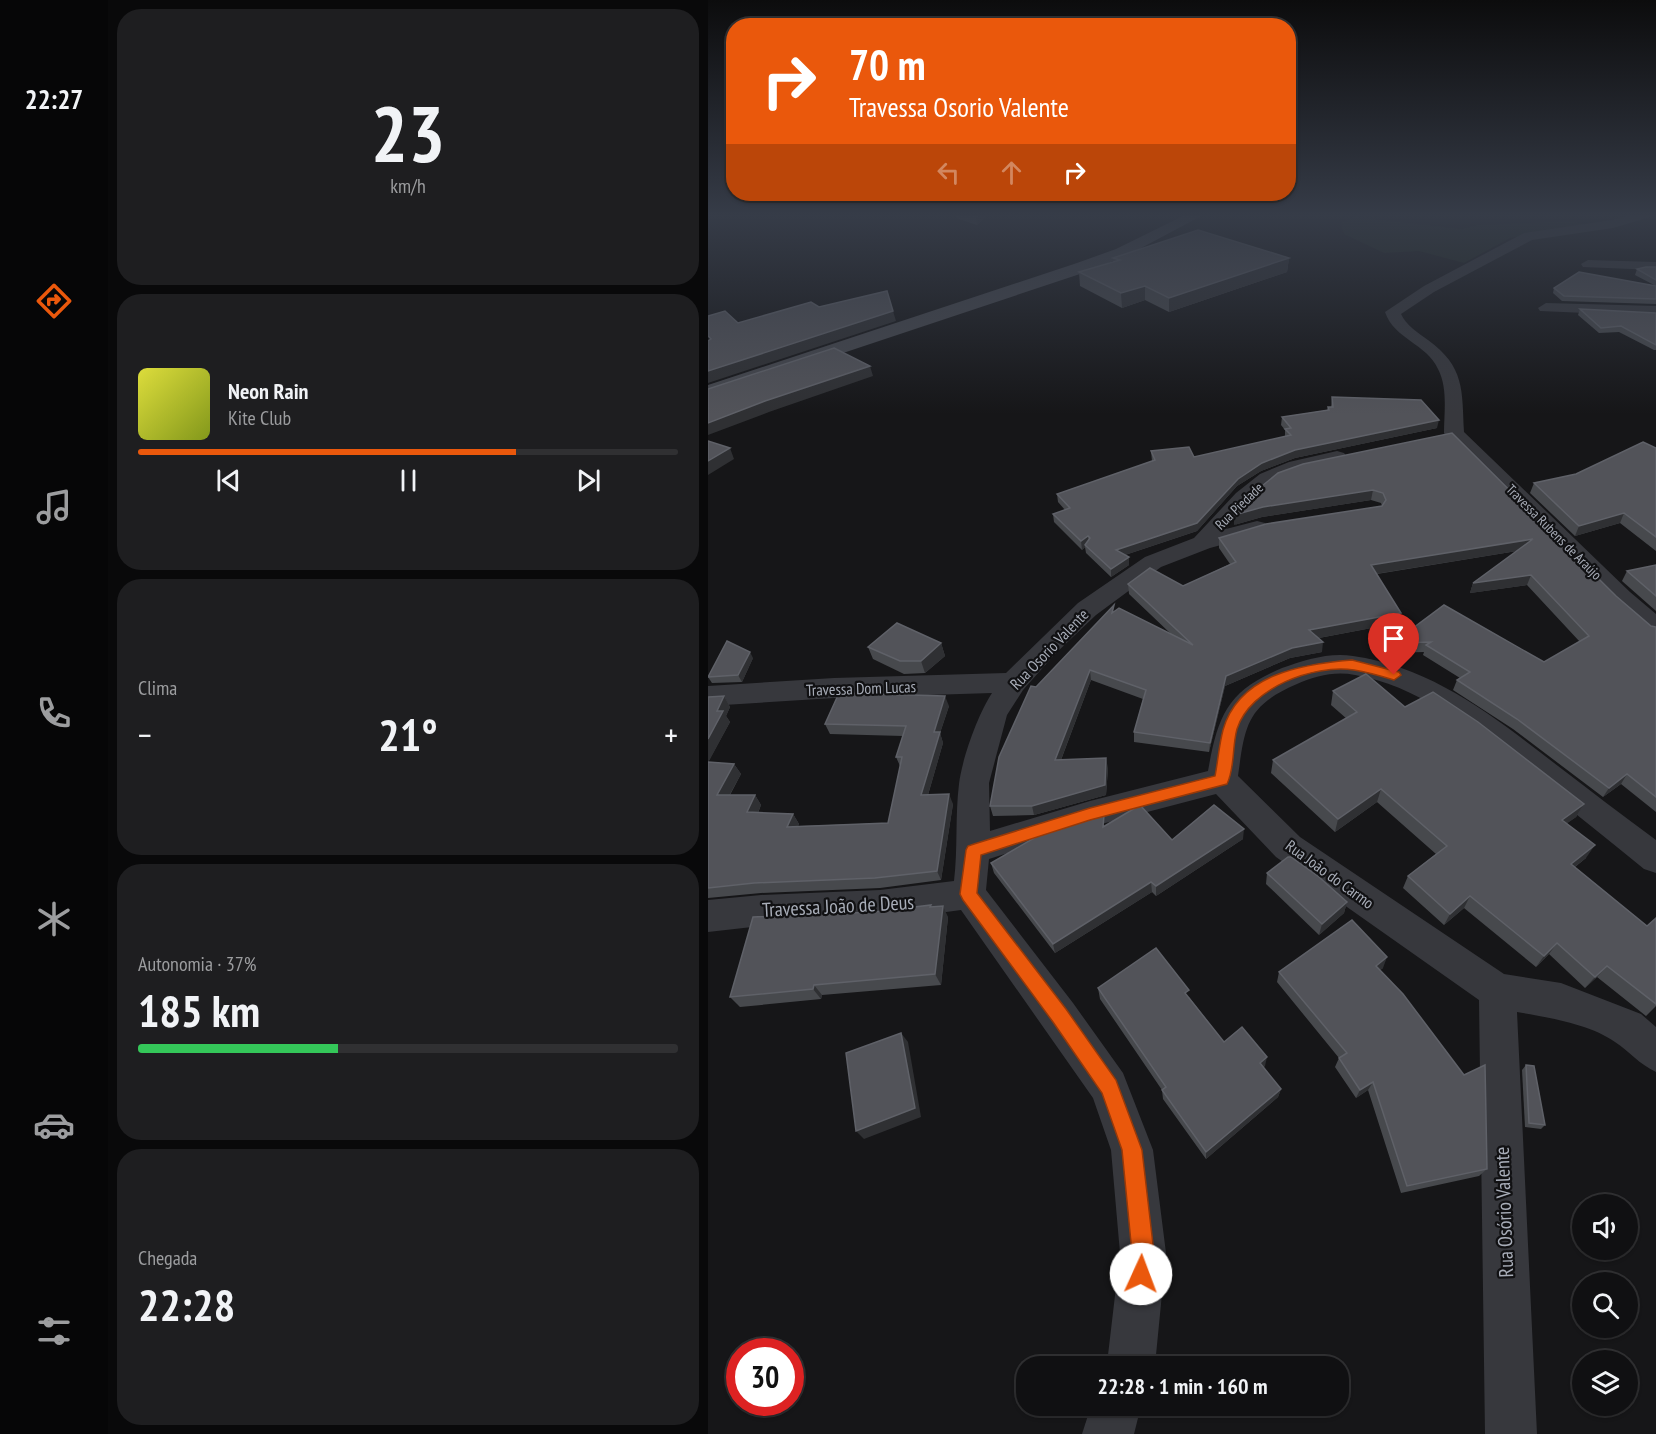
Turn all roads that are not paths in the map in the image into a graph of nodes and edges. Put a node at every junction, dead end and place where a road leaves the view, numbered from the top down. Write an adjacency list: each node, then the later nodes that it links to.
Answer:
1 (1041, 281): 5 (main road)
2 (1445, 281): 6 (street)
3 (1546, 308): 4 (street)
4 (1656, 311)
5 (708, 392)
6 (1454, 433): 7 (street); 11 (street, Travessa Rubens de Araújo)
7 (1431, 437)
8 (1361, 452): 10 (street, Rua Piedade)
9 (1285, 522): 10 (street, Rua Osorio Valente)
10 (1202, 543): 12 (street, Rua Osorio Valente)
11 (1656, 628)
12 (1013, 683): 13 (street, Travessa Dom Lucas); 15 (street, Rua Osorio Valente)
13 (708, 696)
14 (1221, 780): 15 (street); 16 (street); 19 (street, Rua João do Carmo)
15 (974, 850): 17 (street, Rua Osorio Valente)
16 (1656, 859)
17 (969, 894): 18 (street, Travessa João de Deus); 21 (street)
18 (708, 916)
19 (1497, 991): 20 (street); 24 (street, Rua Osório Valente)
20 (1656, 1052)
21 (1132, 1356)
22 (1113, 1416): 23 (street)
23 (1108, 1434)
24 (1511, 1434)

